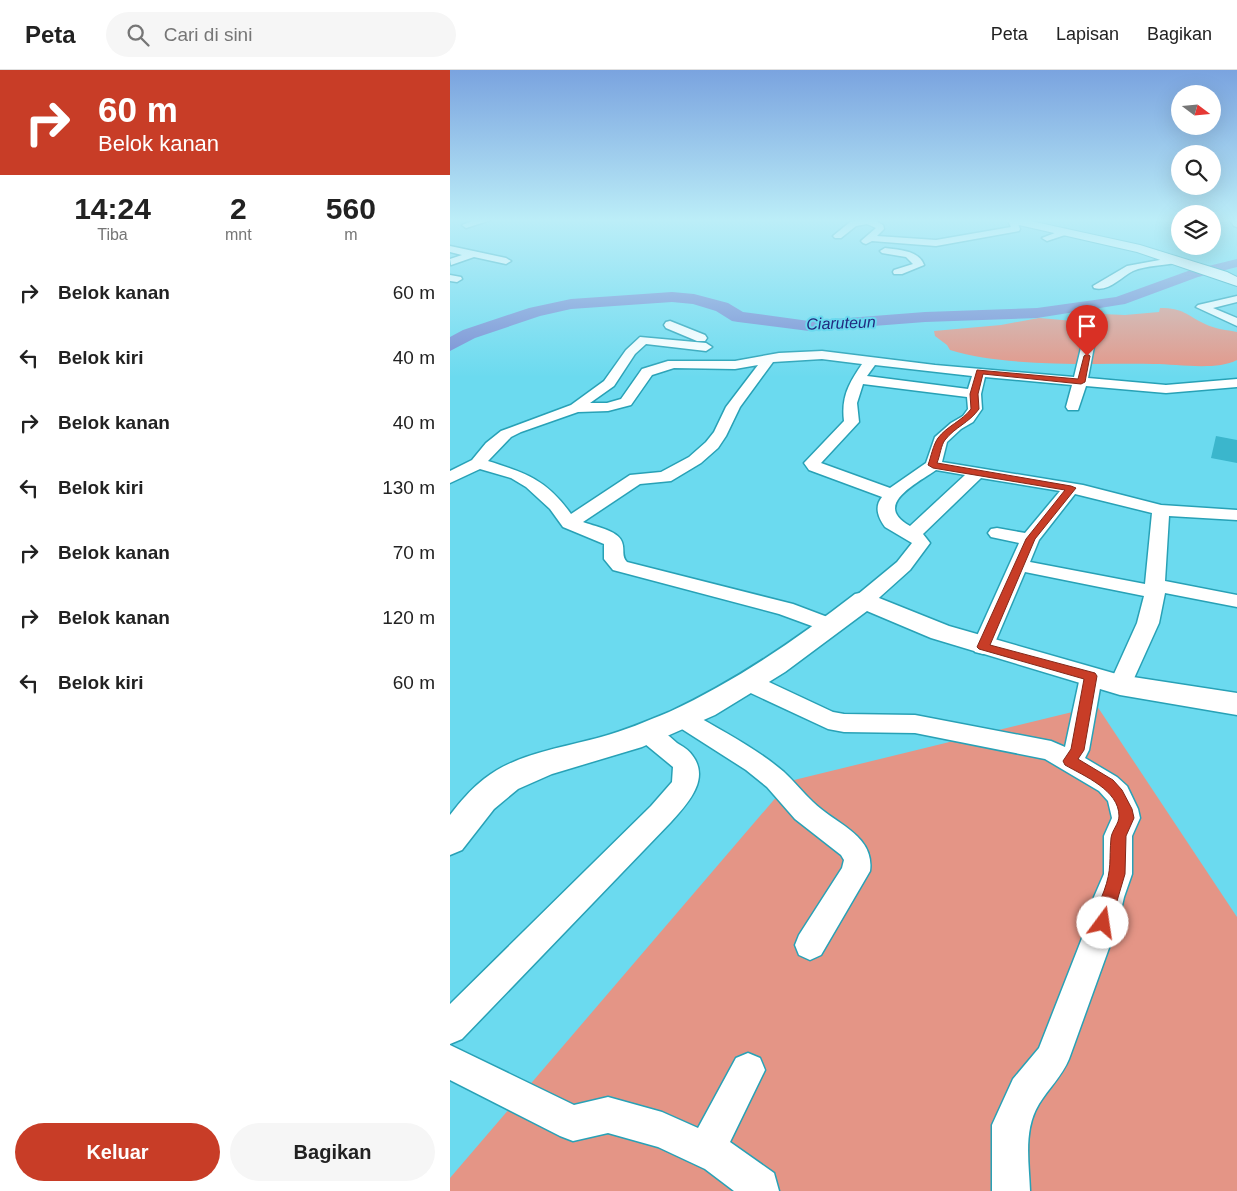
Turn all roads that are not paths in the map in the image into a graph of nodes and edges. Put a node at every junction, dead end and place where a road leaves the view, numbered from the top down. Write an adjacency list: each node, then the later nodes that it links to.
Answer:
1 (1122, 272): 4 (street)
2 (1208, 272): 3 (highway)
3 (1234, 282)
4 (1098, 286)
5 (1237, 299): 6 (street)
6 (1237, 322)
7 (670, 325): 9 (street)
8 (1091, 330): 15 (street)
9 (706, 347): 12 (street); 19 (street)
10 (769, 359): 11 (street); 12 (street); 28 (street)
11 (871, 360): 13 (street); 14 (street)
12 (700, 365): 19 (street)
13 (980, 372): 15 (street); 17 (street)
14 (859, 379): 17 (street); 25 (street)
15 (1081, 382): 16 (street); 18 (street)
16 (1237, 383)
17 (974, 394): 21 (street)
18 (1073, 407)
19 (576, 408): 20 (street)
20 (478, 463): 23 (street); 28 (street)
21 (933, 465): 22 (street); 25 (street)
22 (977, 473): 24 (street); 29 (street)
23 (450, 478)
24 (1071, 488): 26 (street); 31 (street)
25 (894, 495): 29 (street)
26 (1161, 510): 27 (street); 33 (street)
27 (1237, 515)
28 (569, 522): 36 (street)
29 (912, 534): 34 (street)
30 (997, 534): 31 (street)
31 (1030, 539): 32 (street)
32 (1018, 565): 33 (street); 37 (street)
33 (1155, 588): 35 (street); 40 (street)
34 (864, 600): 36 (street); 37 (street)
35 (1237, 601)
36 (831, 626): 39 (street)
37 (983, 647): 38 (street)
38 (1090, 676): 40 (street); 44 (street)
39 (748, 682): 42 (street); 44 (street)
40 (1120, 684): 41 (street)
41 (1237, 704)
42 (682, 718): 43 (street); 46 (street)
43 (648, 733): 45 (street); 47 (street)
44 (1070, 761): 52 (street)
45 (450, 840)
46 (810, 945)
47 (450, 1027)
48 (450, 1062): 50 (street)
49 (748, 1070): 50 (street)
50 (706, 1150): 51 (street)
51 (760, 1191)
52 (1011, 1191)

